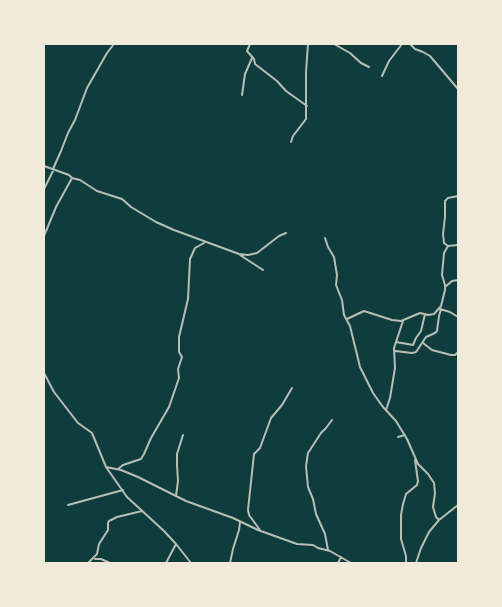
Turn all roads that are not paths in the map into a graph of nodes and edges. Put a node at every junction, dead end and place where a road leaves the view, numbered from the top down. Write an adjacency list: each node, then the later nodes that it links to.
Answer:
1 (114, 44): 15 (street)
2 (250, 44): 7 (street)
3 (308, 44): 12 (street)
4 (334, 44): 8 (street)
5 (402, 44): 9 (street)
6 (410, 44): 10 (street)
7 (252, 58): 11 (street); 12 (street)
8 (369, 67)
9 (382, 76)
10 (458, 89)
11 (242, 95)
12 (307, 106): 13 (street)
13 (291, 142)
14 (44, 166): 15 (street)
15 (53, 169): 16 (street); 17 (street)
16 (72, 178): 20 (street); 24 (street)
17 (44, 189)
18 (458, 196): 26 (street)
19 (44, 226): 20 (street)
20 (47, 228): 22 (street)
21 (286, 233): 27 (street)
22 (44, 236)
23 (325, 238): 34 (street)
24 (206, 242): 27 (street); 49 (street)
25 (458, 245): 26 (street)
26 (448, 246): 30 (street)
27 (239, 254): 28 (street)
28 (263, 270)
29 (458, 280): 30 (street)
30 (446, 286): 31 (street)
31 (440, 309): 32 (street); 33 (street); 37 (street)
32 (425, 314): 35 (street); 36 (street)
33 (458, 317)
34 (347, 319): 35 (street); 42 (street)
35 (403, 321): 36 (street)
36 (396, 342): 38 (street)
37 (422, 342): 38 (street); 39 (street)
38 (394, 351): 42 (street)
39 (458, 352)
40 (44, 373): 48 (street)
41 (292, 388): 57 (street)
42 (386, 410): 45 (street)
43 (332, 420): 59 (street)
44 (183, 435): 51 (street)
45 (405, 435): 46 (street); 47 (street)
46 (398, 436)
47 (415, 458): 55 (street); 69 (street)
48 (106, 468): 49 (street); 50 (street)
49 (118, 469): 51 (street)
50 (123, 490): 52 (street); 54 (street)
51 (176, 496): 56 (street)
52 (68, 504)
53 (458, 505): 55 (street)
54 (142, 511): 58 (street); 61 (street)
55 (439, 520): 70 (street)
56 (240, 521): 57 (street); 66 (street)
57 (260, 531): 59 (street)
58 (176, 544): 64 (street); 65 (street)
59 (328, 550): 60 (street)
60 (341, 557): 67 (street); 68 (street)
61 (92, 560): 62 (street); 63 (street)
62 (88, 563)
63 (110, 563)
64 (166, 563)
65 (191, 563)
66 (230, 563)
67 (338, 563)
68 (351, 563)
69 (406, 563)
70 (416, 563)

